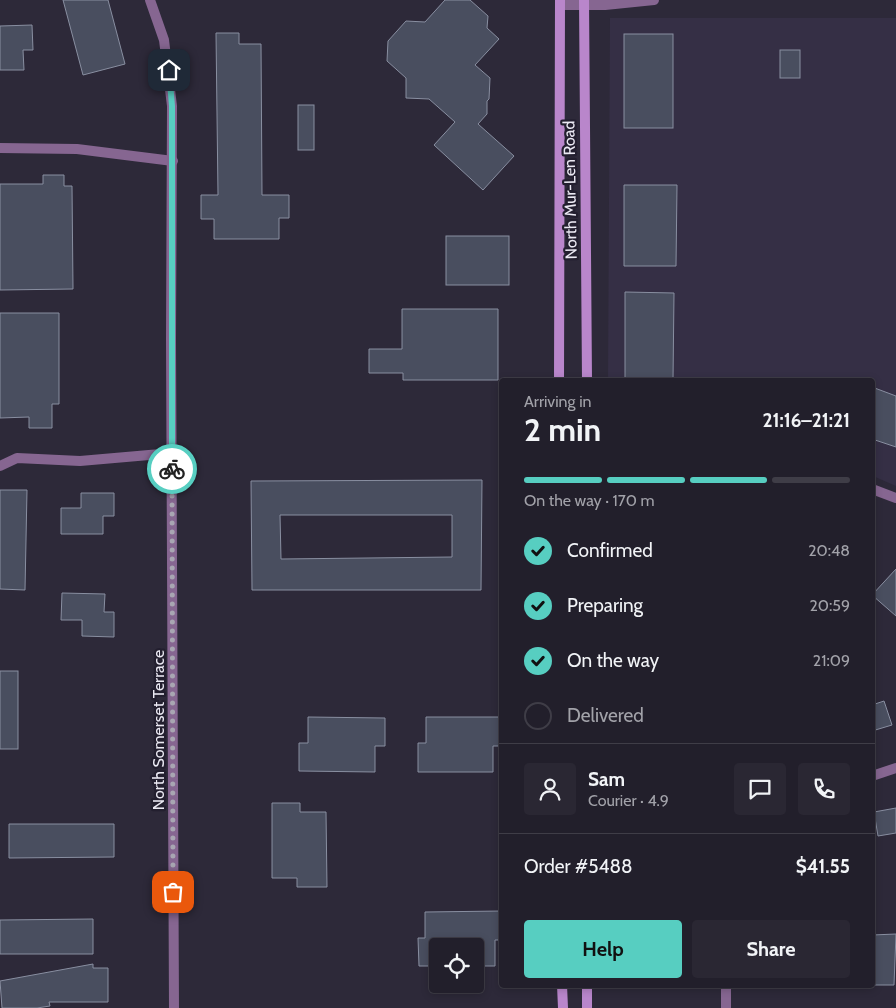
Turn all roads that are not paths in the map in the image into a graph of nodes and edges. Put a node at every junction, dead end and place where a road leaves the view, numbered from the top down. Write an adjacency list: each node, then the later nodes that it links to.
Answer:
1 (150, 0): 6 (street, North Somerset Terrace)
2 (654, 0): 4 (street)
3 (560, 2): 4 (street); 7 (main road, North Mur-Len Road)
4 (584, 2): 8 (main road, North Mur-Len Road)
5 (0, 148): 6 (street)
6 (172, 161): 9 (street, North Somerset Terrace)
7 (559, 378)
8 (587, 378)
9 (172, 452): 10 (street); 18 (street, North Somerset Terrace)
10 (0, 466)
11 (875, 490): 12 (street)
12 (896, 498)
13 (896, 768): 14 (street)
14 (875, 775)
15 (562, 988): 19 (main road)
16 (587, 988): 20 (main road)
17 (726, 988): 21 (street)
18 (174, 1008)
19 (562, 1008)
20 (587, 1008)
21 (726, 1008)

